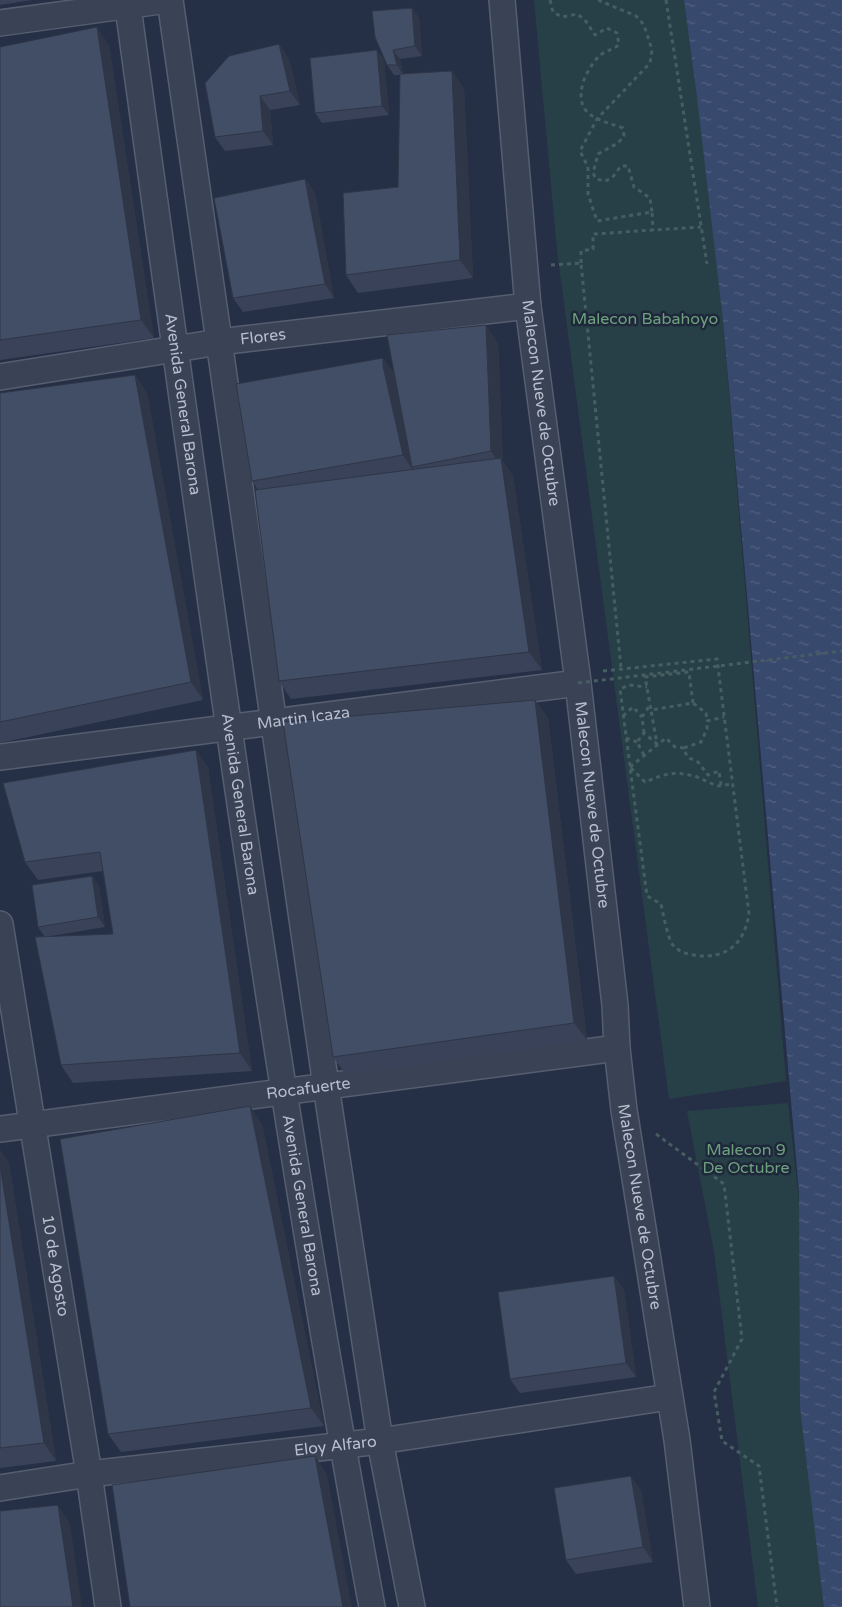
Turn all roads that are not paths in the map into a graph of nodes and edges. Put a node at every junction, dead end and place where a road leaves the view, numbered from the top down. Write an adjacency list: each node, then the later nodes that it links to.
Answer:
1 (169, 0): 3 (street); 6 (street)
2 (502, 0): 5 (street, Malecon Nueve de Octubre)
3 (127, 3): 4 (street); 7 (street, Avenida General Barona)
4 (0, 23)
5 (528, 306): 6 (street, Flores); 9 (street, Malecon Nueve de Octubre)
6 (219, 342): 7 (street, Flores); 10 (street)
7 (175, 349): 8 (street, Flores); 11 (street, Avenida General Barona)
8 (0, 377)
9 (578, 679): 10 (street, Martin Icaza); 14 (street, Malecon Nueve de Octubre)
10 (274, 720): 11 (street, Martin Icaza); 15 (street)
11 (228, 727): 12 (street, Martin Icaza); 16 (street, Avenida General Barona)
12 (0, 757)
13 (0, 924): 17 (street, 10 de Agosto)
14 (617, 1048): 15 (street, Rocafuerte); 19 (street, Malecon Nueve de Octubre)
15 (326, 1086): 16 (street, Rocafuerte); 20 (street)
16 (282, 1092): 17 (street, Rocafuerte); 21 (street, Avenida General Barona)
17 (32, 1125): 18 (street, Rocafuerte); 22 (street, 10 de Agosto)
18 (0, 1129)
19 (669, 1397): 20 (street, Eloy Alfaro); 27 (street, Malecon Nueve de Octubre)
20 (380, 1441): 21 (street, Eloy Alfaro); 26 (street)
21 (342, 1445): 22 (street, Eloy Alfaro); 25 (street, Avenida General Barona)
22 (89, 1474): 23 (street, Eloy Alfaro); 24 (street, 10 de Agosto)
23 (0, 1488)
24 (108, 1607)
25 (372, 1607)
26 (412, 1607)
27 (697, 1607)

